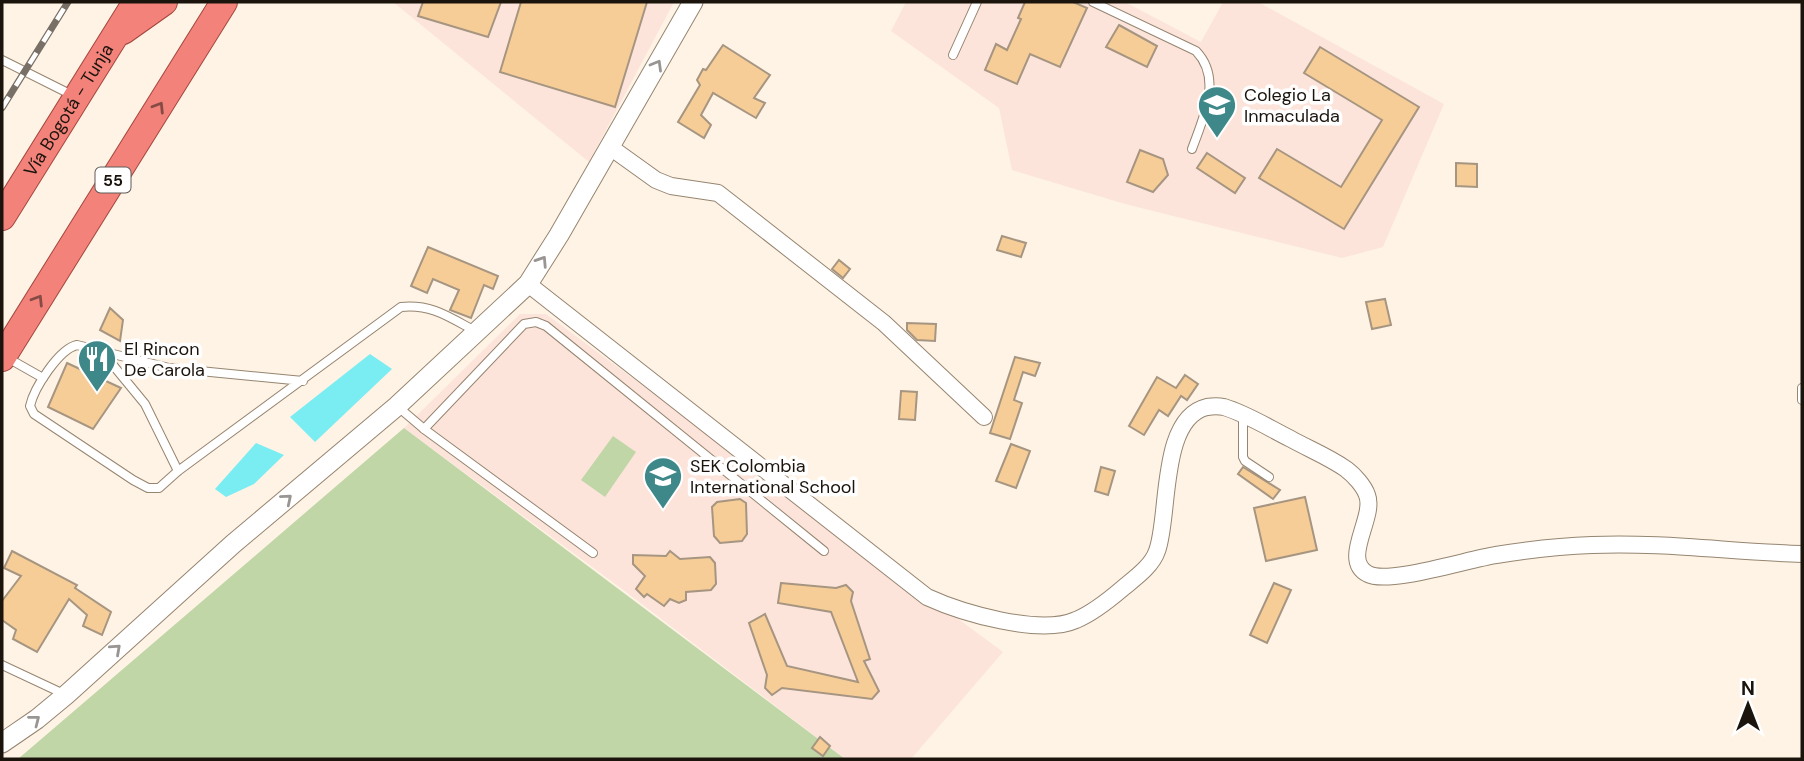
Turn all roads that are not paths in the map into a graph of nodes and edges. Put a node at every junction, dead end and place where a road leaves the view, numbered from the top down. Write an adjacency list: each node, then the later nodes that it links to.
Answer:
1 (136, 2): 7 (highway, Vía Bogotá - Tunja)
2 (164, 2): 7 (highway)
3 (224, 2): 17 (highway, 55, one-way to 3)
4 (692, 2): 11 (street, one-way to 4)
5 (977, 2): 8 (lane)
6 (1093, 2): 12 (lane)
7 (113, 38): 10 (highway, Vía Bogotá - Tunja)
8 (953, 55)
9 (2, 60): 10 (lane)
10 (78, 97): 13 (highway, Vía Bogotá - Tunja)
11 (610, 147): 14 (street, one-way to 11); 24 (street)
12 (1192, 149)
13 (2, 217)
14 (528, 284): 15 (street); 23 (street)
15 (478, 333): 19 (lane); 22 (street)
16 (103, 352): 18 (lane); 19 (lane); 26 (lane)
17 (2, 357): 18 (lane)
18 (43, 378): 26 (lane)
19 (303, 381): 26 (lane)
20 (1802, 388): 21 (lane)
21 (1802, 400)
22 (397, 406): 25 (lane); 32 (street, one-way to 22)
23 (1243, 415): 27 (lane); 30 (street)
24 (984, 416)
25 (424, 429): 28 (lane); 29 (lane)
26 (178, 471)
27 (1269, 477)
28 (824, 551)
29 (593, 553)
30 (1802, 554)
31 (2, 664): 32 (lane)
32 (66, 695): 33 (street, one-way to 32)
33 (2, 743)

